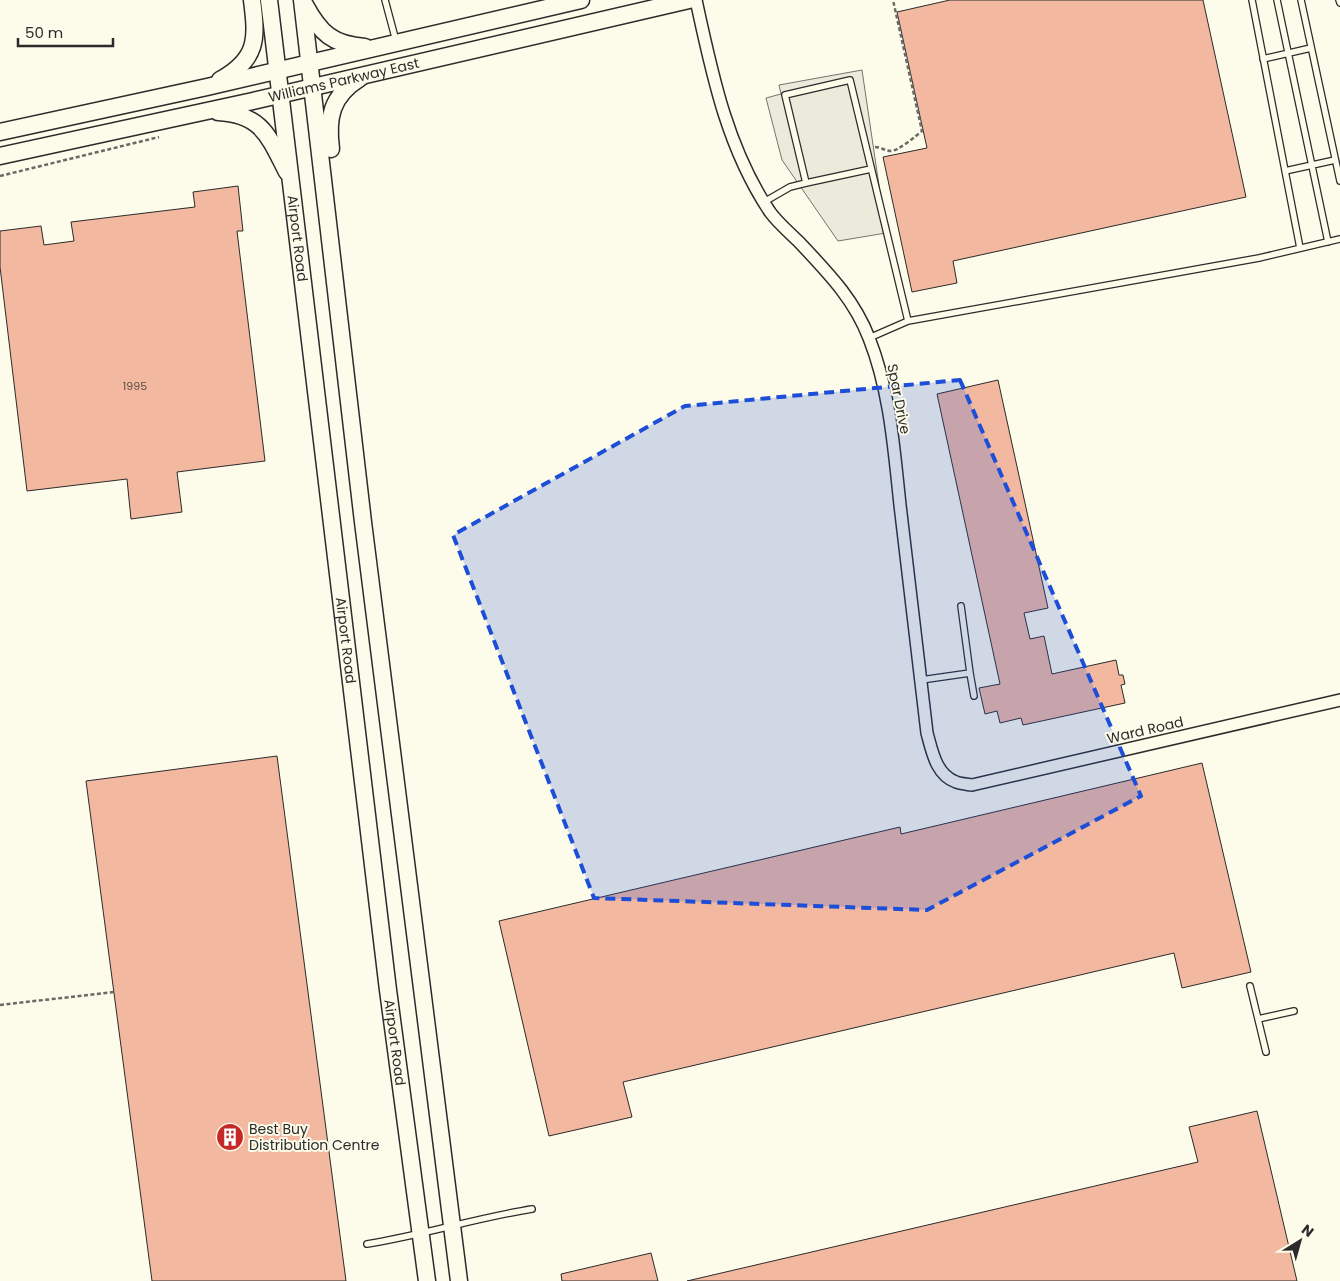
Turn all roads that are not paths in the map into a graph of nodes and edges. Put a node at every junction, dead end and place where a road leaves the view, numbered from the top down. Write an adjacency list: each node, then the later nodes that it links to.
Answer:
1 (252, 0): 19 (main road)
2 (269, 0): 17 (main road, Airport Road)
3 (302, 0): 12 (main road); 16 (main road)
4 (385, 0): 11 (lane)
5 (581, 0): 11 (main road, Williams Parkway East)
6 (689, 0): 18 (main road, Williams Parkway East)
7 (696, 0): 33 (street, Spar Drive)
8 (1252, 0): 15 (lane)
9 (1277, 0): 14 (lane)
10 (1301, 0): 13 (lane)
11 (397, 43): 12 (main road, Williams Parkway East)
12 (375, 48): 16 (main road, Williams Parkway East)
13 (1311, 48): 14 (lane); 25 (lane)
14 (1288, 54): 15 (lane); 26 (lane)
15 (1263, 59): 28 (lane)
16 (310, 63): 17 (main road, Williams Parkway East); 20 (main road)
17 (278, 70): 19 (main road, Williams Parkway East); 21 (main road, Airport Road)
18 (365, 76): 20 (main road, Williams Parkway East); 32 (main road)
19 (207, 87): 23 (main road, Williams Parkway East)
20 (312, 87): 21 (main road, Williams Parkway East); 32 (main road)
21 (281, 95): 22 (main road, Williams Parkway East); 29 (main road, Airport Road)
22 (209, 111): 24 (main road, Williams Parkway East); 29 (main road)
23 (0, 132)
24 (0, 156)
25 (1335, 160): 26 (lane); 30 (lane)
26 (1312, 165): 28 (lane); 35 (lane)
27 (871, 169): 31 (lane); 31 (lane); 37 (lane)
28 (1285, 171): 36 (lane)
29 (291, 180): 51 (main road, Airport Road)
30 (1340, 181)
31 (806, 183): 33 (lane)
32 (325, 190): 50 (main road)
33 (764, 202): 38 (street, Spar Drive)
34 (1340, 239): 35 (lane)
35 (1328, 242): 36 (lane)
36 (1300, 248): 37 (lane)
37 (908, 321): 38 (lane)
38 (869, 338): 41 (street, Spar Drive)
39 (961, 606): 40 (lane)
40 (970, 673): 41 (lane); 42 (lane)
41 (921, 680): 44 (street, Spar Drive)
42 (974, 696)
43 (1340, 700): 44 (street, Ward Road)
44 (956, 782)
45 (1250, 986): 47 (lane)
46 (1294, 1011): 47 (lane)
47 (1258, 1019): 48 (lane)
48 (1266, 1052)
49 (532, 1209): 50 (lane)
50 (452, 1226): 51 (lane); 54 (main road)
51 (421, 1233): 52 (lane); 53 (main road, Airport Road)
52 (367, 1244)
53 (427, 1281)
54 (460, 1281)

